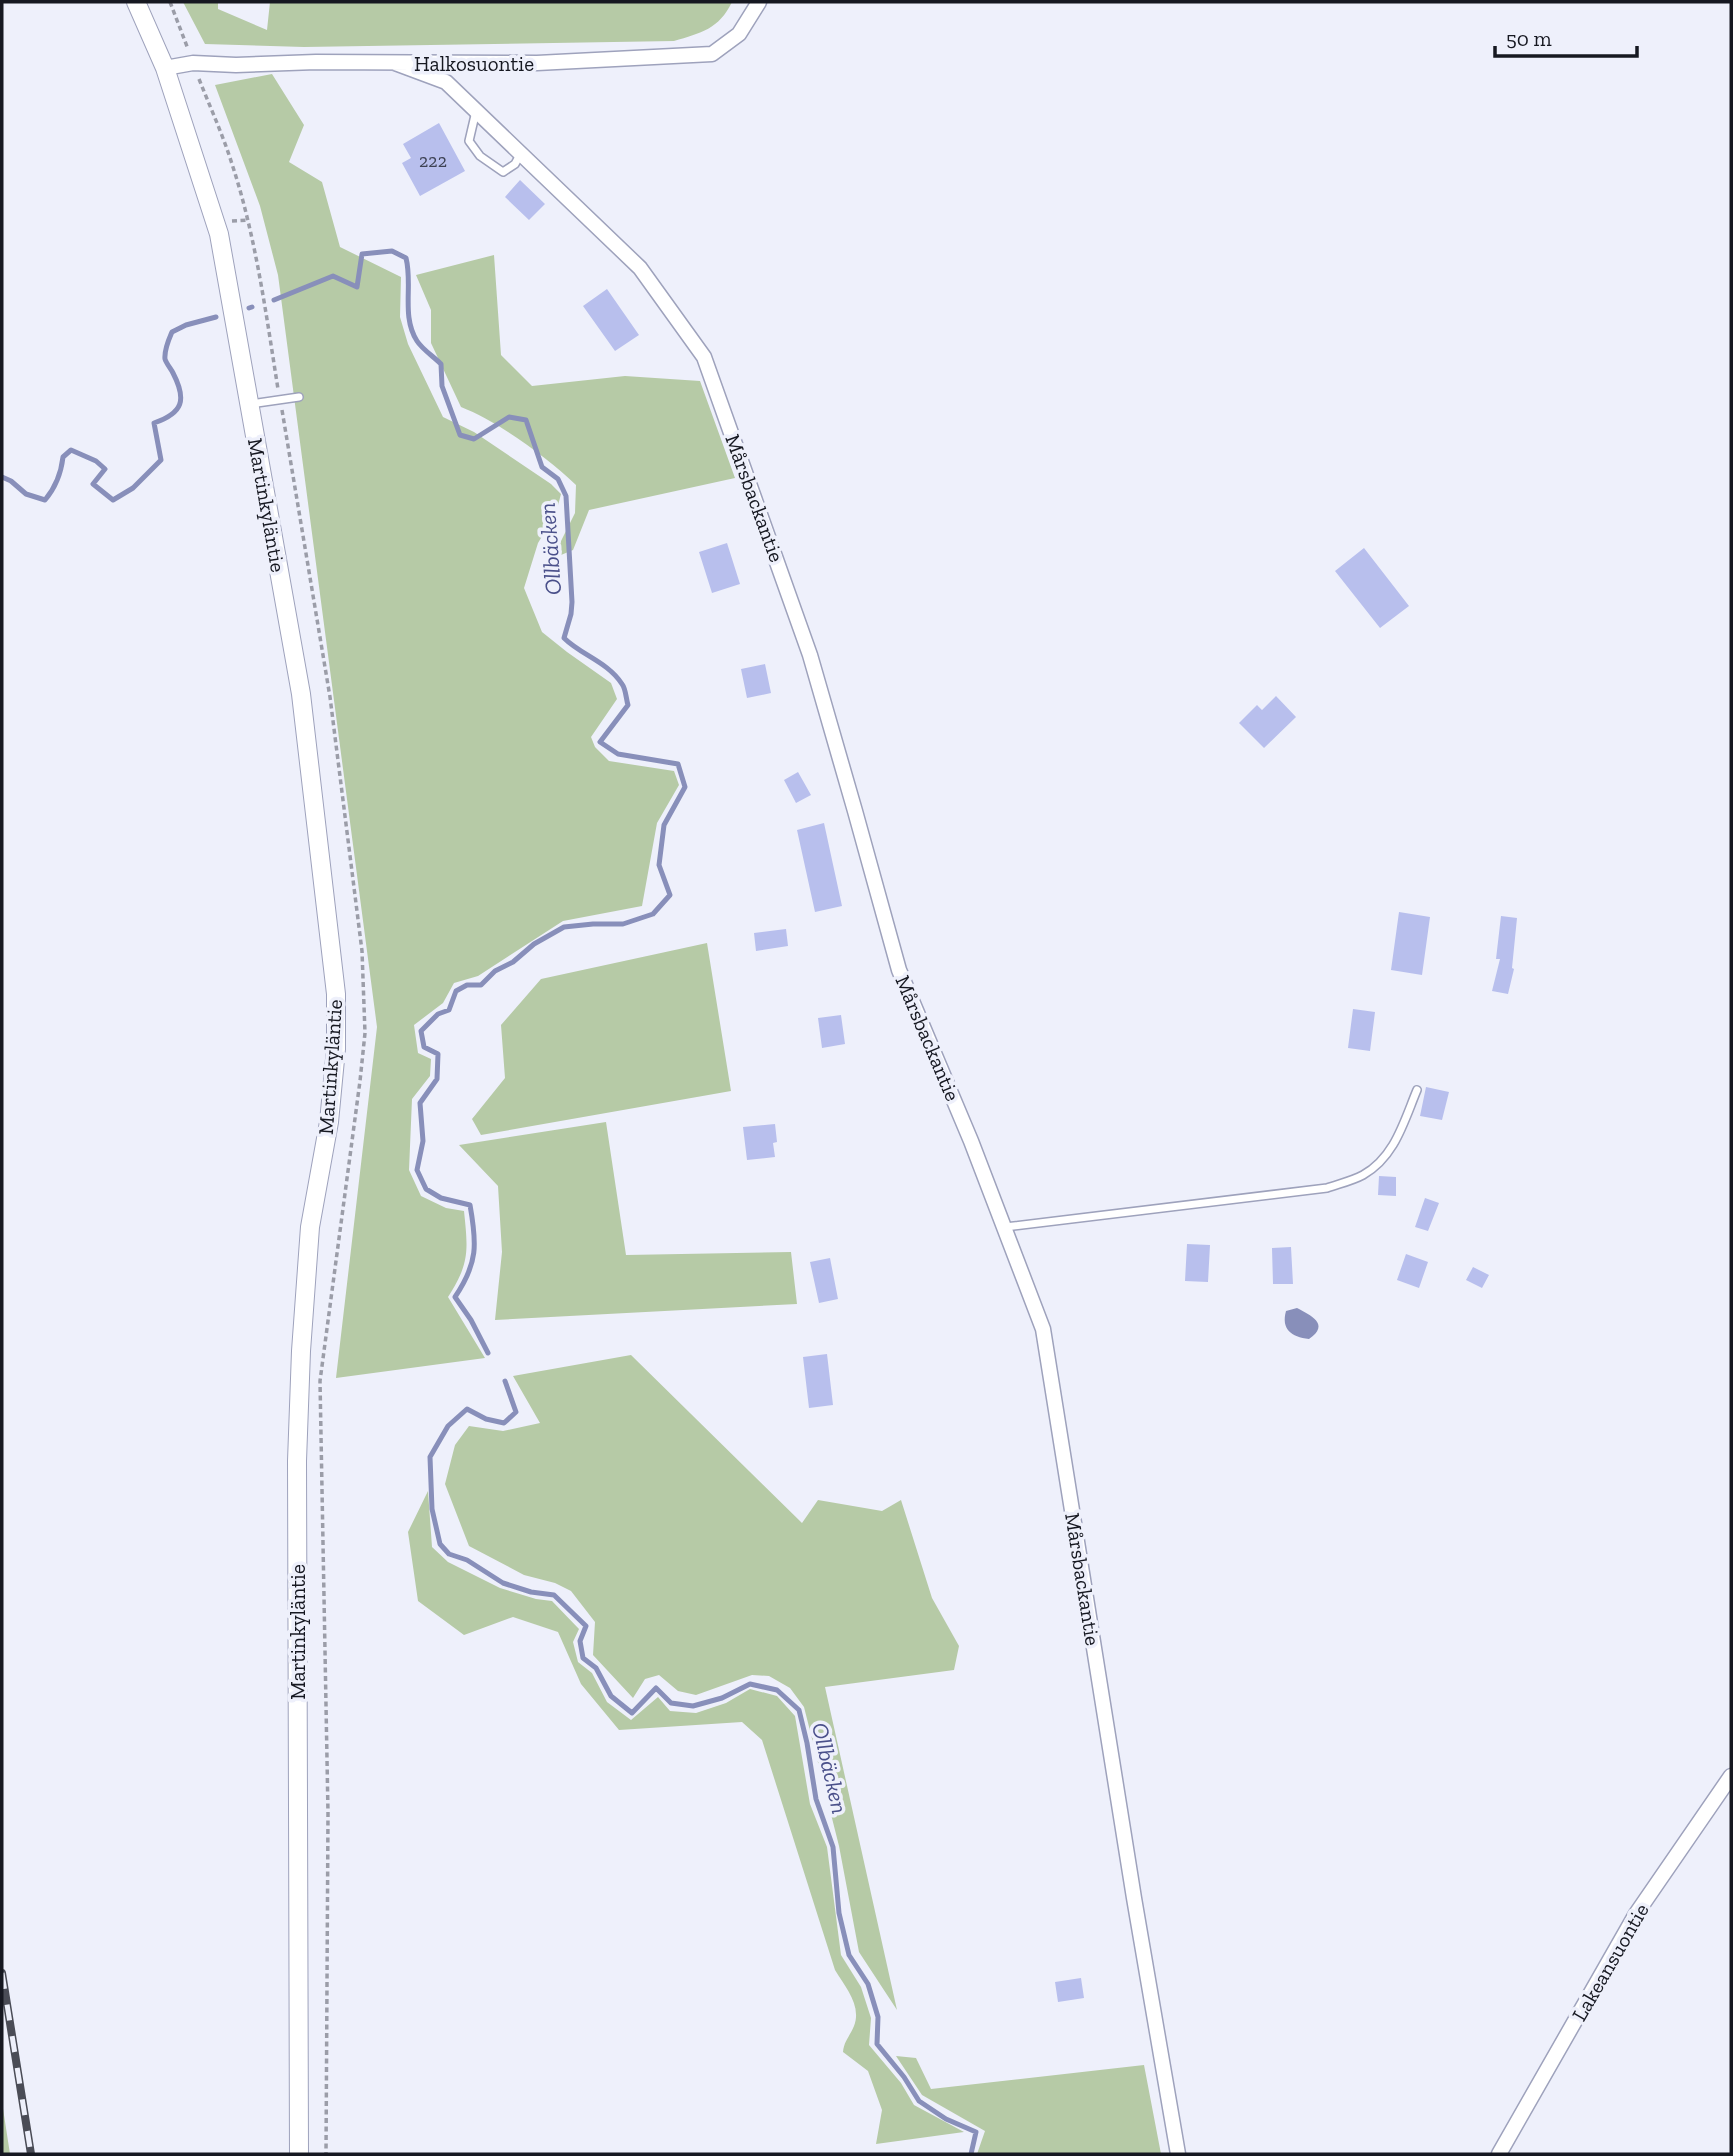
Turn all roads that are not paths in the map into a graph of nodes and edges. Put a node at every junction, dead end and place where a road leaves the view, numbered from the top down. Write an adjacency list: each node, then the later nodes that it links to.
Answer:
1 (136, 2): 4 (street, Martinkyläntie)
2 (759, 2): 3 (street, Halkosuontie)
3 (395, 63): 4 (street, Halkosuontie); 5 (street, Mårsbackantie)
4 (165, 68): 8 (street, Martinkyläntie)
5 (476, 110): 6 (street, Mårsbackantie); 6 (lane)
6 (521, 153): 10 (street, Mårsbackantie)
7 (299, 397): 8 (lane)
8 (249, 404): 12 (street, Martinkyläntie)
9 (1417, 1090): 10 (lane)
10 (1004, 1227): 13 (street, Mårsbackantie)
11 (1731, 1776): 14 (street, Lakeansuontie)
12 (299, 2154)
13 (1178, 2154)
14 (1499, 2154)

